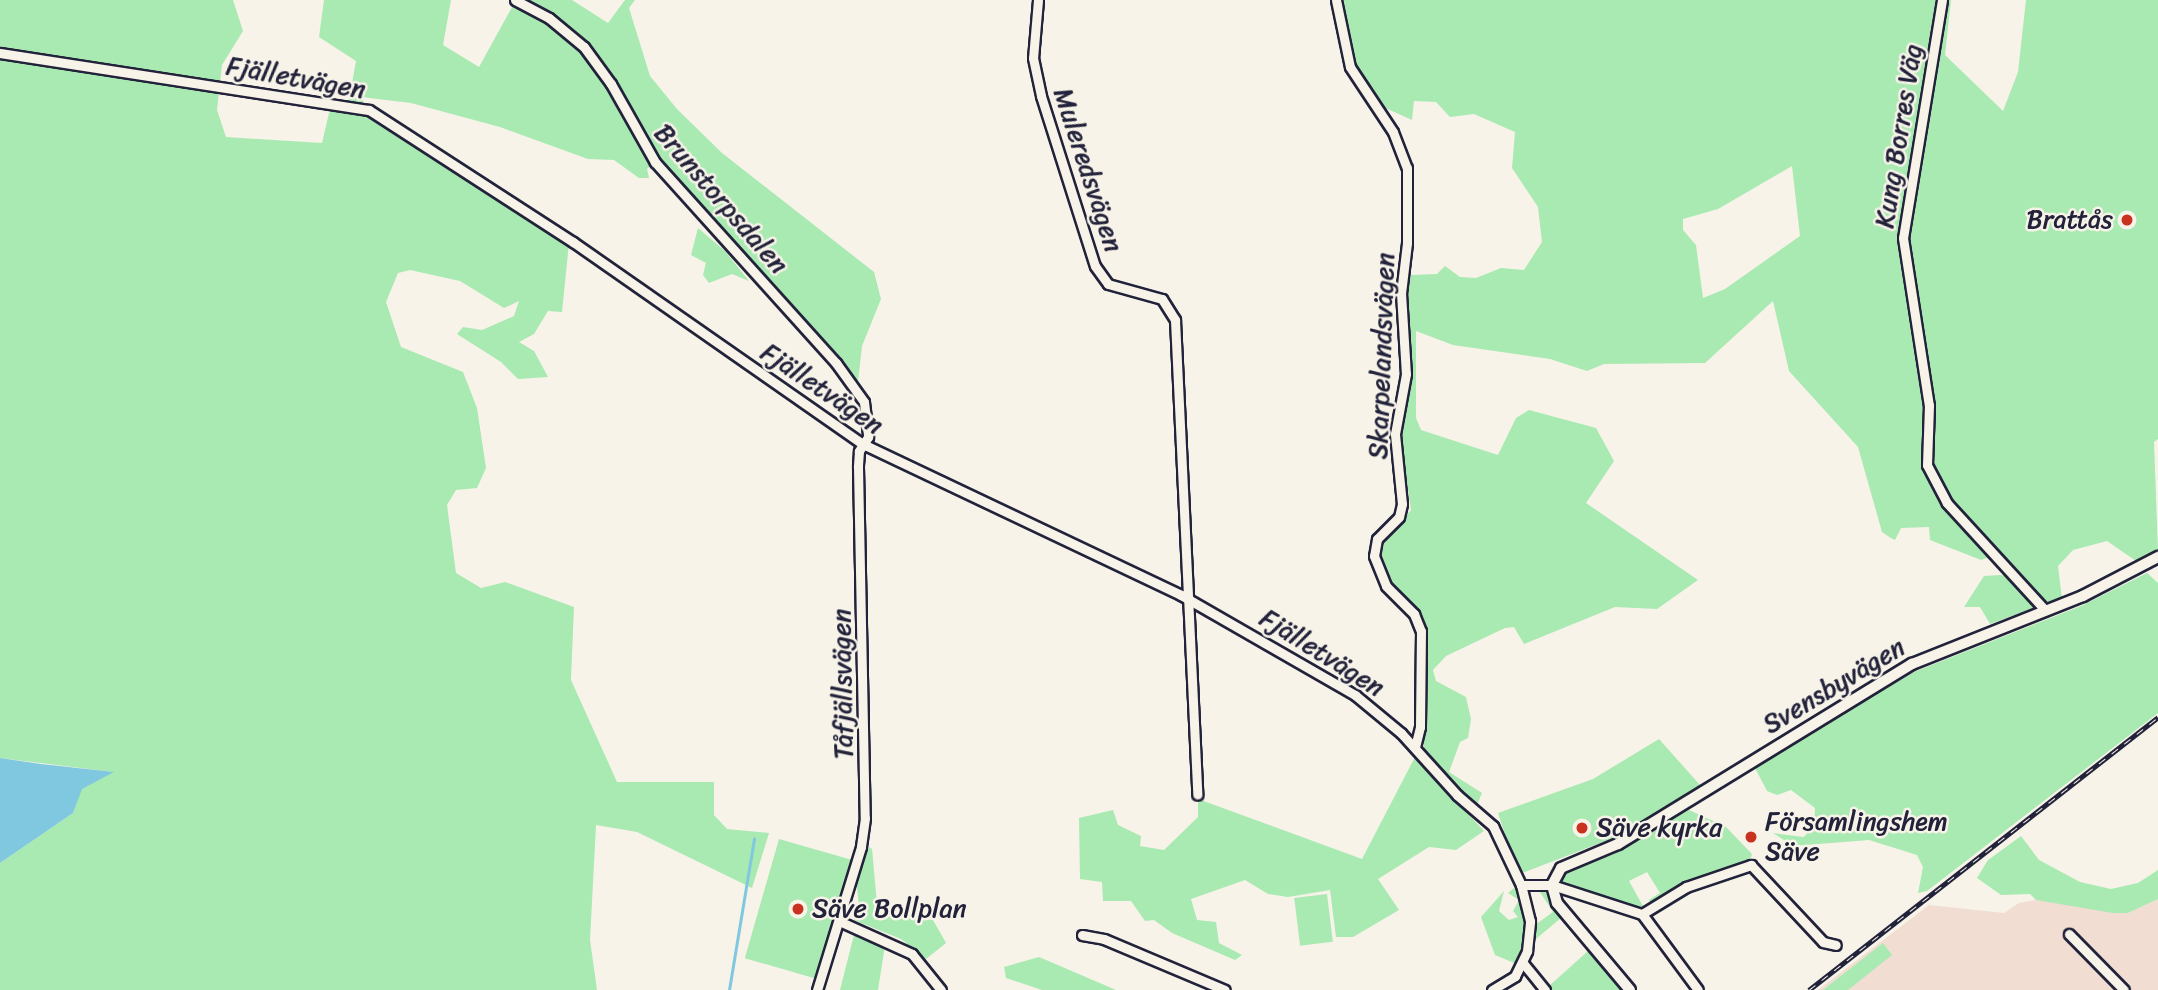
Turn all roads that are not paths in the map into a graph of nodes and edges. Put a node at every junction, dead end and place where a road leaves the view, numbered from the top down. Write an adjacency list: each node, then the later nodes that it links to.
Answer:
1 (515, 0): 6 (street, Brunstorpsdalen)
2 (1038, 0): 8 (street, Muleredsvägen)
3 (1336, 0): 10 (street, Skarpelandsvägen)
4 (1942, 0): 9 (street, Kung Borres Väg)
5 (0, 52): 6 (street, Fjälletvägen)
6 (863, 444): 8 (street, Fjälletvägen); 15 (street, Tåfjällsvägen)
7 (2158, 557): 9 (street, Svensbyvägen)
8 (1188, 598): 10 (street, Fjälletvägen); 11 (street, Muleredsvägen)
9 (2045, 610): 13 (street, Svensbyvägen)
10 (1415, 747): 12 (street, Fjälletvägen)
11 (1198, 793)
12 (1521, 885): 13 (street); 19 (street, Fjälletvägen)
13 (1552, 885): 14 (street); 25 (street)
14 (1642, 914): 18 (street); 26 (street)
15 (839, 921): 20 (street, Tåfjällsvägen); 21 (street)
16 (2069, 934): 27 (street)
17 (1082, 935): 22 (street)
18 (1836, 945)
19 (1523, 963): 23 (street); 24 (street)
20 (817, 990)
21 (941, 990)
22 (1225, 990)
23 (1492, 990)
24 (1545, 990)
25 (1630, 990)
26 (1698, 990)
27 (2124, 990)

